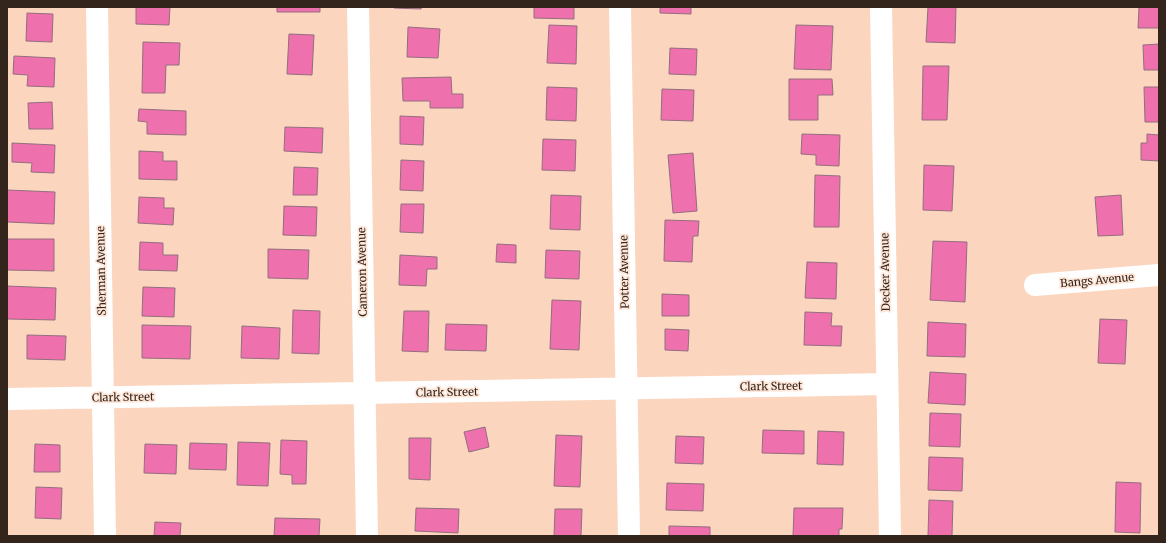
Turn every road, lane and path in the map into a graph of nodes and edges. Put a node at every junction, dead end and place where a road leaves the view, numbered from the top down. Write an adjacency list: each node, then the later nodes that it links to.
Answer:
1 (97, 7): 10 (street, Sherman Avenue)
2 (358, 7): 9 (street, Cameron Avenue)
3 (620, 7): 8 (street, Potter Avenue)
4 (881, 7): 7 (street, Decker Avenue)
5 (1159, 275): 6 (street, Bangs Avenue)
6 (1035, 284)
7 (887, 384): 8 (street, Clark Street); 15 (street, Decker Avenue)
8 (626, 389): 9 (street, Clark Street); 14 (street, Potter Avenue)
9 (364, 393): 10 (street, Clark Street); 13 (street, Cameron Avenue)
10 (103, 397): 11 (street, Clark Street); 12 (street, Sherman Avenue)
11 (7, 399)
12 (105, 536)
13 (367, 536)
14 (628, 536)
15 (890, 536)

